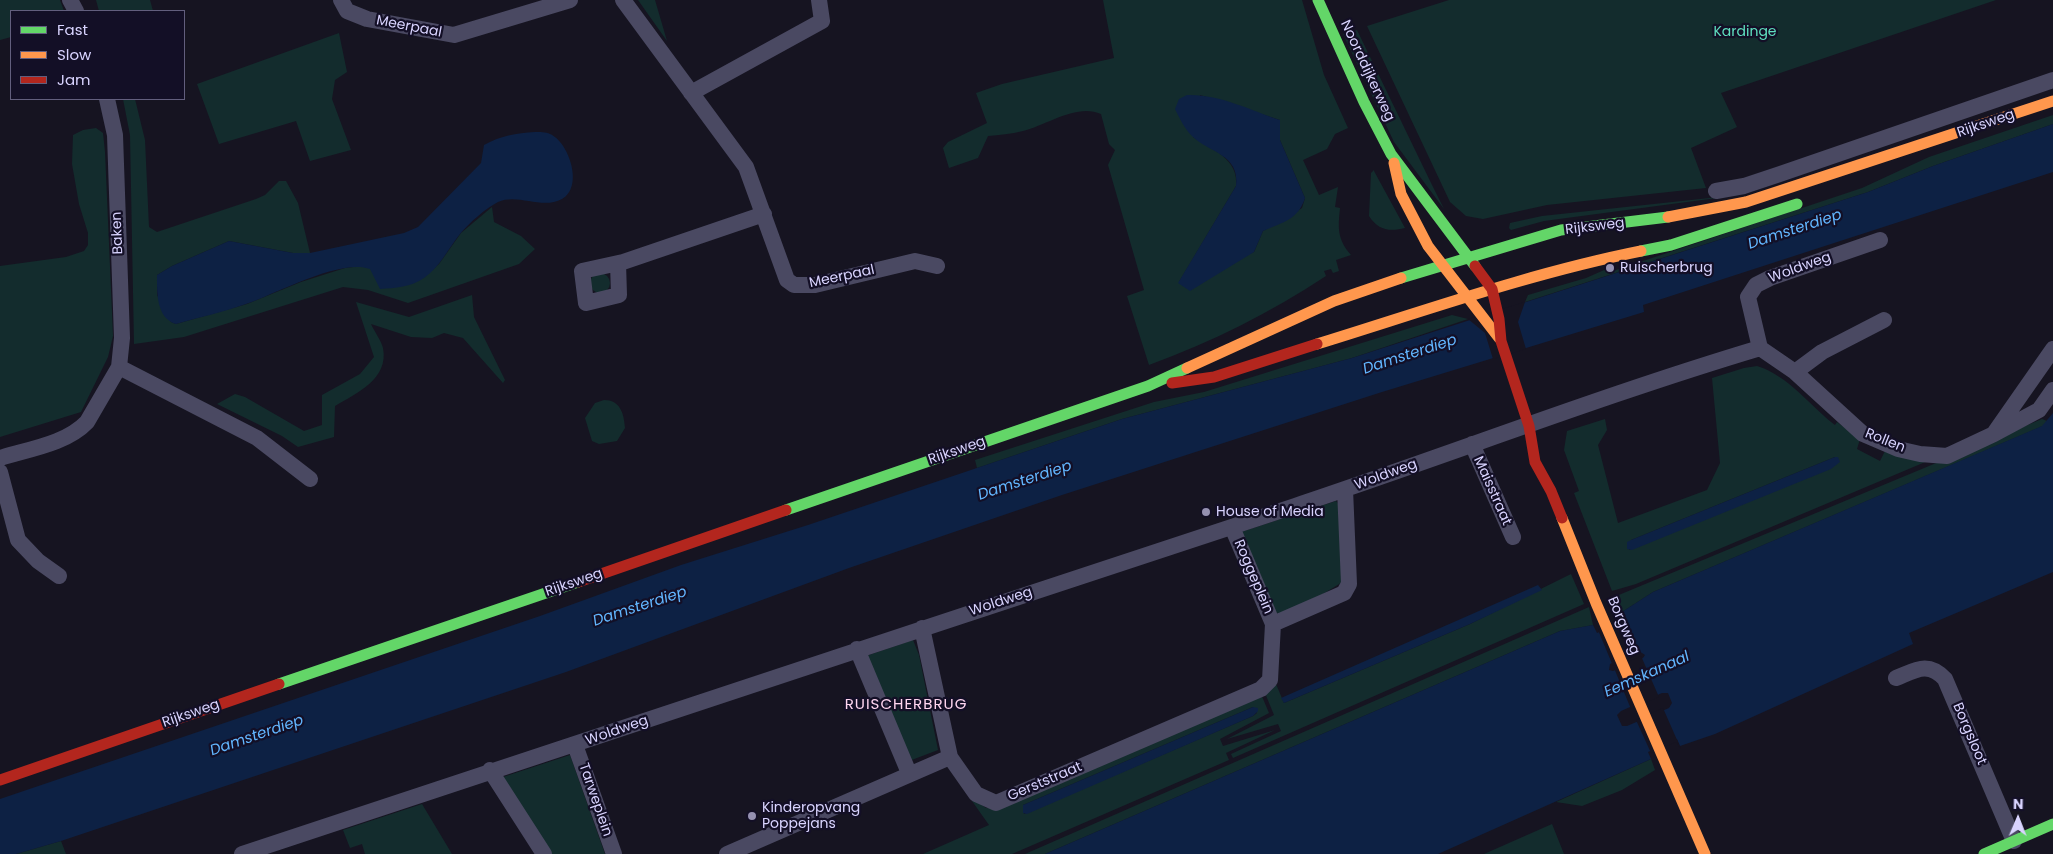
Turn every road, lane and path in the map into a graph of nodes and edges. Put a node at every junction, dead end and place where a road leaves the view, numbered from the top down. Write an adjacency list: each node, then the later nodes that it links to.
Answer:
1 (341, 0): 2 (street, Meerpaal)
2 (570, 0)
3 (623, 0): 7 (street, Meerpaal)
4 (819, 0): 7 (street)
5 (1318, 0): 11 (main road, Noorddijkerweg)
6 (2053, 80): 13 (street, Rijksweg)
7 (692, 94): 20 (street, Meerpaal)
8 (107, 100): 32 (street, Baken)
9 (2053, 101): 15 (main road, Rijksweg)
10 (2053, 110): 12 (main road, Rijksweg)
11 (1391, 154): 22 (main road, Noorddijkerweg); 24 (main road, Noorddijkerweg)
12 (1915, 159)
13 (1816, 161): 14 (street, Rijksweg); 15 (street)
14 (1780, 174): 16 (street, Rijksweg); 18 (main road)
15 (1822, 177): 17 (street); 18 (main road, Rijksweg)
16 (1716, 191)
17 (1827, 194)
18 (1755, 198): 22 (main road, Rijksweg)
19 (1809, 200): 26 (main road, Rijksweg)
20 (764, 214): 23 (street); 25 (street, Meerpaal)
21 (1880, 240): 30 (street, Woldweg)
22 (1467, 256): 24 (main road, Rijksweg); 26 (main road, Noorddijkerweg)
23 (618, 263)
24 (1442, 264): 27 (main road, Borgweg); 34 (main road, Rijksweg)
25 (937, 266)
26 (1492, 289): 27 (main road, Rijksweg); 29 (main road, Borgweg)
27 (1468, 296): 29 (main road, Borgweg); 34 (main road, Rijksweg)
28 (1884, 320): 33 (street)
29 (1501, 341): 36 (main road, Borgweg)
30 (1760, 348): 33 (street); 36 (street, Woldweg)
31 (2053, 349): 37 (street)
32 (119, 367): 39 (street, Baken); 41 (street)
33 (1795, 372): 37 (street, Rollen)
34 (1148, 386): 54 (main road, Rijksweg)
35 (2053, 390): 37 (street, Rollen)
36 (1529, 426): 38 (street, Woldweg); 62 (main road, Borgweg)
37 (1994, 434)
38 (1472, 444): 42 (street, Woldweg); 44 (street, Maisstraat)
39 (0, 458)
40 (0, 472): 45 (street)
41 (310, 479)
42 (1345, 489): 43 (street, Woldweg); 46 (street, Roggeplein)
43 (1232, 527): 46 (street, Roggeplein); 47 (street, Woldweg)
44 (1513, 537)
45 (59, 576)
46 (1273, 624): 51 (street, Gerststraat)
47 (922, 628): 48 (street, Woldweg); 51 (street)
48 (857, 649): 50 (street, Woldweg); 53 (street)
49 (1896, 678): 56 (street, Borgsloot)
50 (576, 745): 52 (street, Woldweg); 60 (street, Tarweplein)
51 (950, 757): 53 (street)
52 (490, 770): 57 (street, Woldweg); 59 (street)
53 (910, 773): 61 (street)
54 (0, 780)
55 (2053, 824): 56 (main road)
56 (2014, 841): 63 (main road)
57 (280, 848): 58 (street, Woldweg)
58 (242, 854)
59 (544, 854)
60 (614, 854)
61 (727, 854)
62 (1705, 854)
63 (1984, 854)

